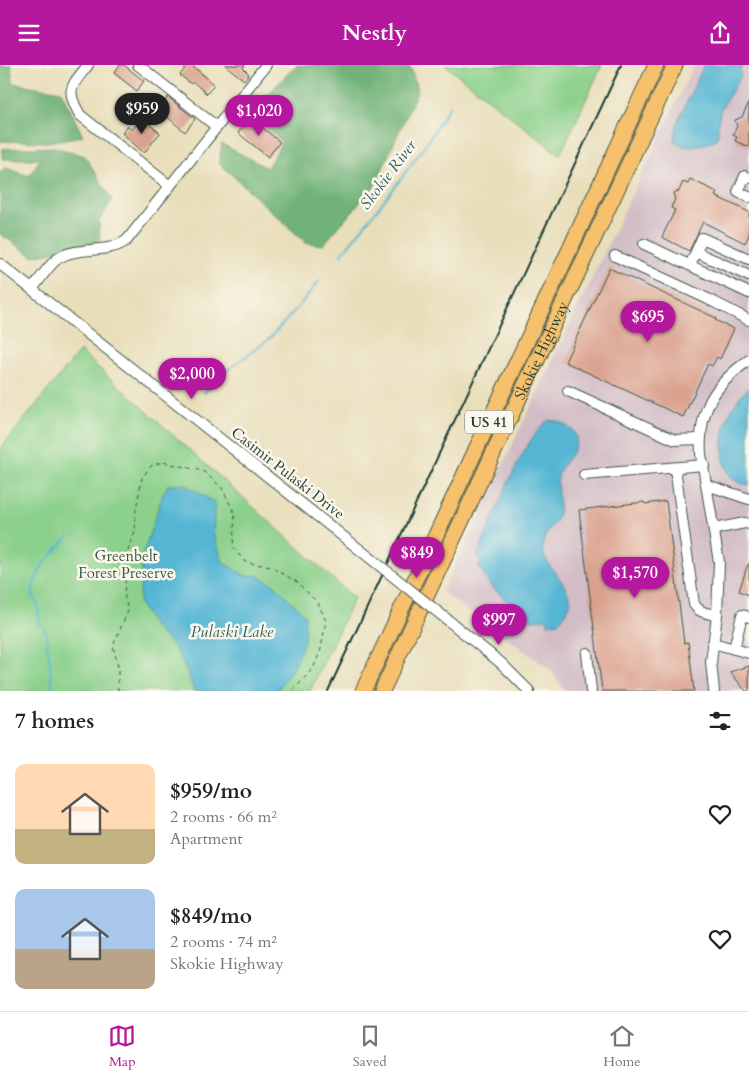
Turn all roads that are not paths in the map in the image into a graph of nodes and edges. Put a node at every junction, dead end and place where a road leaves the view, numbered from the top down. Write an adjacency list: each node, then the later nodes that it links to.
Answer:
1 (88, 65): 8 (street)
2 (138, 65): 6 (street)
3 (266, 65): 6 (street)
4 (656, 65): 36 (highway, Skokie Highway / US 41)
5 (676, 65): 37 (highway, Skokie Highway / US 41)
6 (217, 127): 8 (street)
7 (749, 177): 9 (street)
8 (170, 186): 17 (street)
9 (749, 197)
10 (644, 244): 15 (street)
11 (696, 252): 13 (street); 15 (street); 16 (street)
12 (615, 256): 19 (street)
13 (749, 261): 16 (street)
14 (0, 264): 17 (street, Casimir Pulaski Drive)
15 (690, 265): 18 (street)
16 (746, 275)
17 (32, 289): 38 (street, Casimir Pulaski Drive, bridge)
18 (749, 293)
19 (749, 320)
20 (749, 360): 22 (street)
21 (568, 391): 22 (street)
22 (700, 439): 23 (street)
23 (704, 465): 24 (street); 26 (street)
24 (675, 468): 25 (street); 30 (street)
25 (584, 475)
26 (707, 485): 27 (street); 29 (street)
27 (749, 499)
28 (749, 524): 29 (street)
29 (714, 529): 30 (street)
30 (717, 615): 32 (street)
31 (749, 617): 33 (street)
32 (713, 643): 33 (street); 40 (street)
33 (734, 649): 35 (street)
34 (587, 653): 39 (street)
35 (749, 653)
36 (363, 691)
37 (382, 691)
38 (529, 691)
39 (591, 691)
40 (714, 691)

